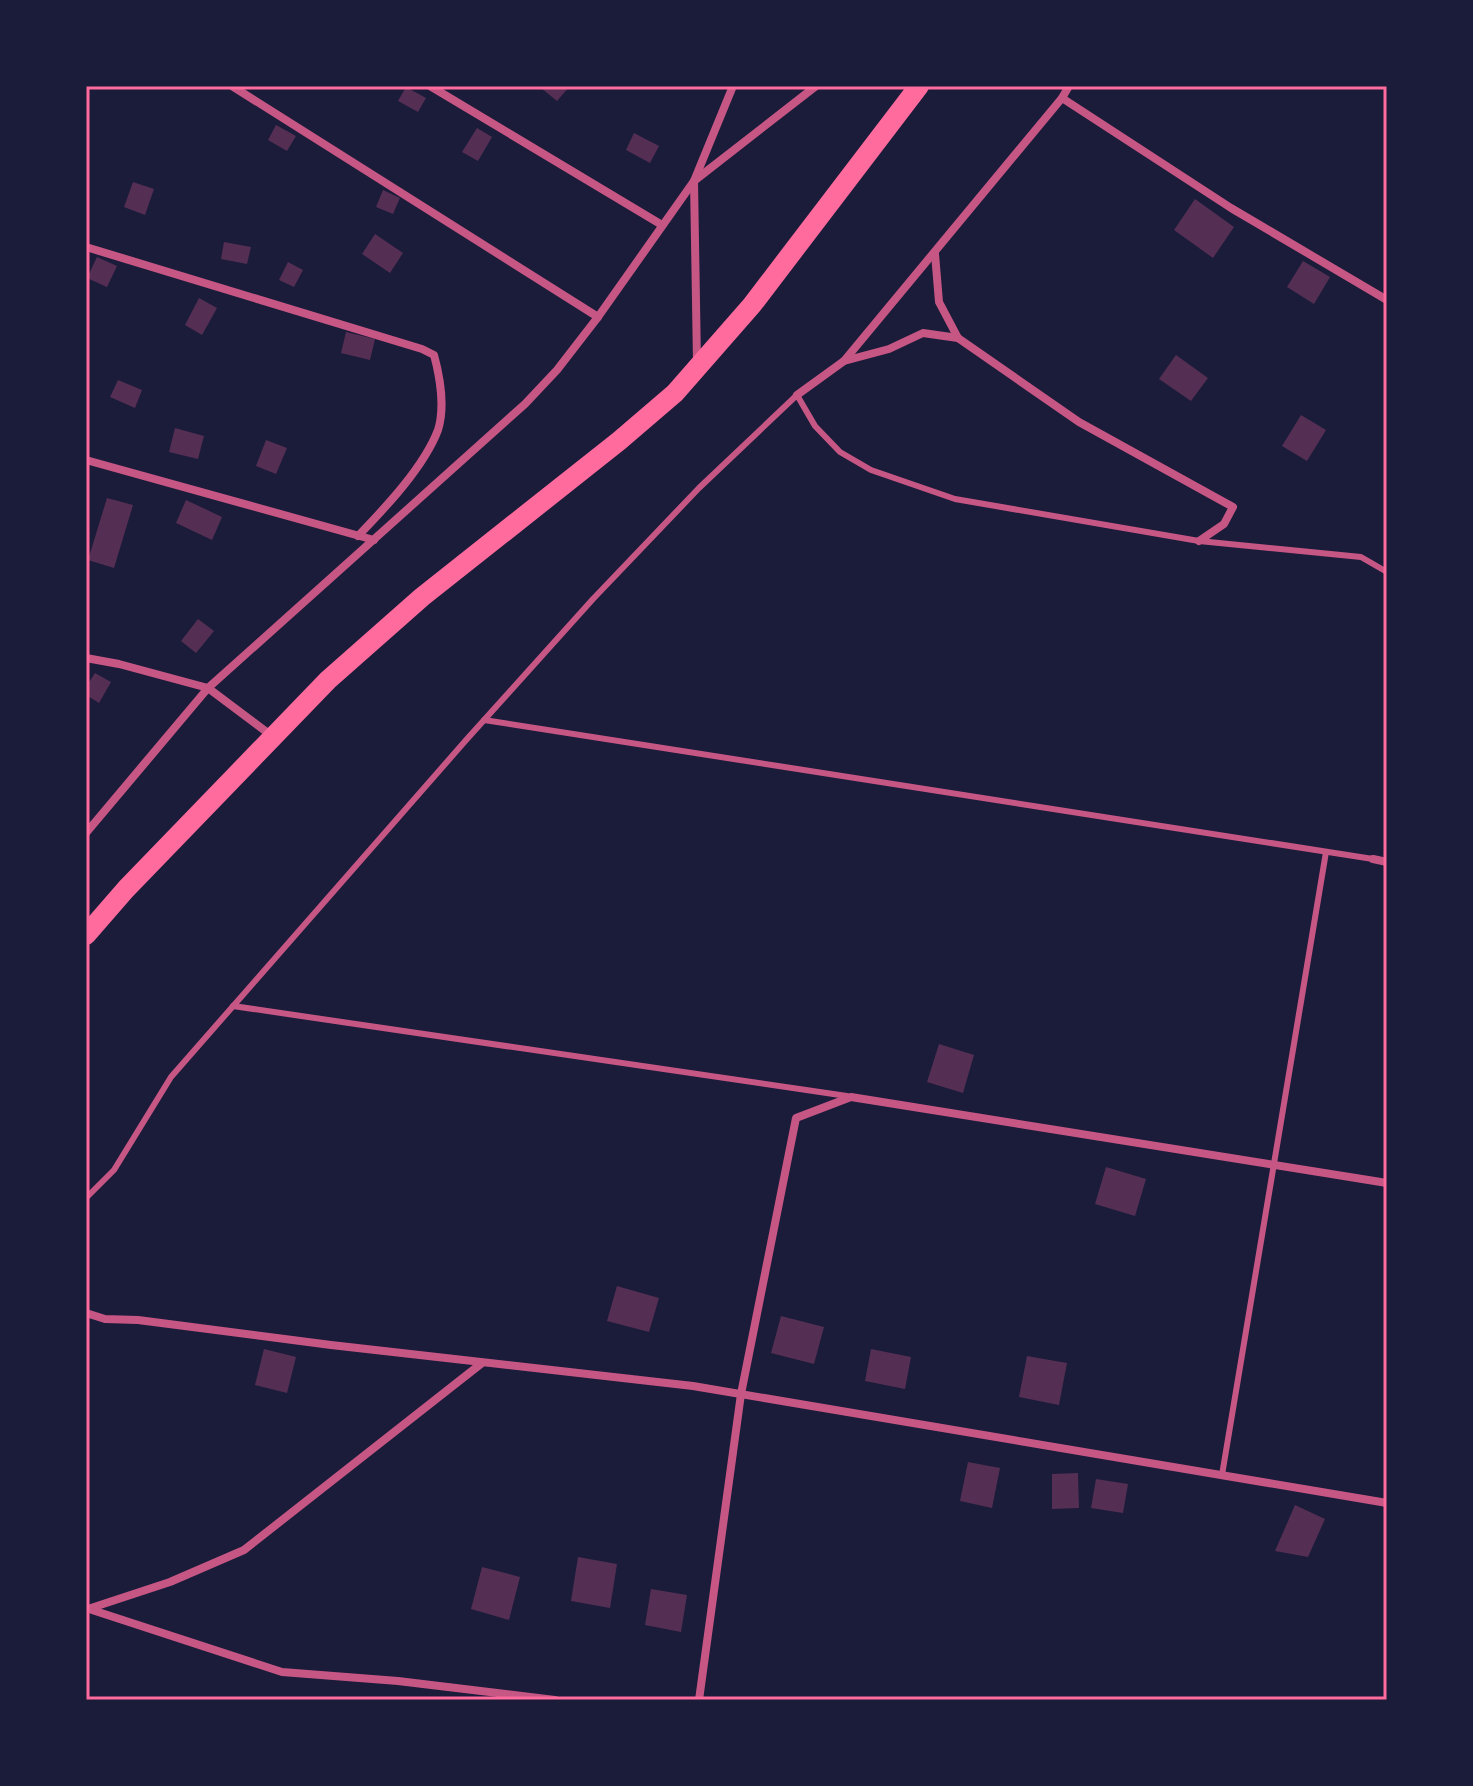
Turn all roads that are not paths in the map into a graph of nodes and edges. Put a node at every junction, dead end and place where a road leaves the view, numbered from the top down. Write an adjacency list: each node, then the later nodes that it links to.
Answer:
1 (232, 86): 13 (street)
2 (430, 86): 9 (street)
3 (733, 86): 8 (street)
4 (816, 86): 8 (street)
5 (919, 86): 16 (main road)
6 (1069, 86): 7 (street)
7 (1062, 98): 11 (street); 12 (street)
8 (694, 181): 9 (street); 16 (street)
9 (662, 225): 13 (street)
10 (86, 247): 19 (street)
11 (935, 254): 14 (street); 15 (street)
12 (1387, 300)
13 (598, 317): 20 (street)
14 (958, 338): 15 (street); 21 (street)
15 (844, 361): 17 (street)
16 (698, 370): 26 (main road)
17 (797, 395): 21 (lane); 25 (lane)
18 (86, 460): 19 (street)
19 (358, 536): 20 (street)
20 (374, 540): 24 (street)
21 (1199, 541): 22 (lane)
22 (1387, 572)
23 (86, 658): 24 (street)
24 (208, 688): 26 (street); 27 (street)
25 (484, 720): 28 (lane); 32 (lane)
26 (272, 736): 31 (main road)
27 (86, 833)
28 (1326, 852): 29 (lane); 34 (lane)
29 (1373, 859): 30 (street)
30 (1387, 862)
31 (86, 935)
32 (233, 1006): 33 (lane); 36 (lane)
33 (851, 1097): 34 (street); 39 (street)
34 (1274, 1165): 35 (street); 40 (lane)
35 (1387, 1183)
36 (86, 1198)
37 (86, 1313): 38 (street)
38 (482, 1363): 39 (street); 42 (street)
39 (741, 1394): 40 (street); 44 (street)
40 (1222, 1475): 41 (street)
41 (1387, 1503)
42 (89, 1608): 43 (street)
43 (555, 1700)
44 (699, 1700)

